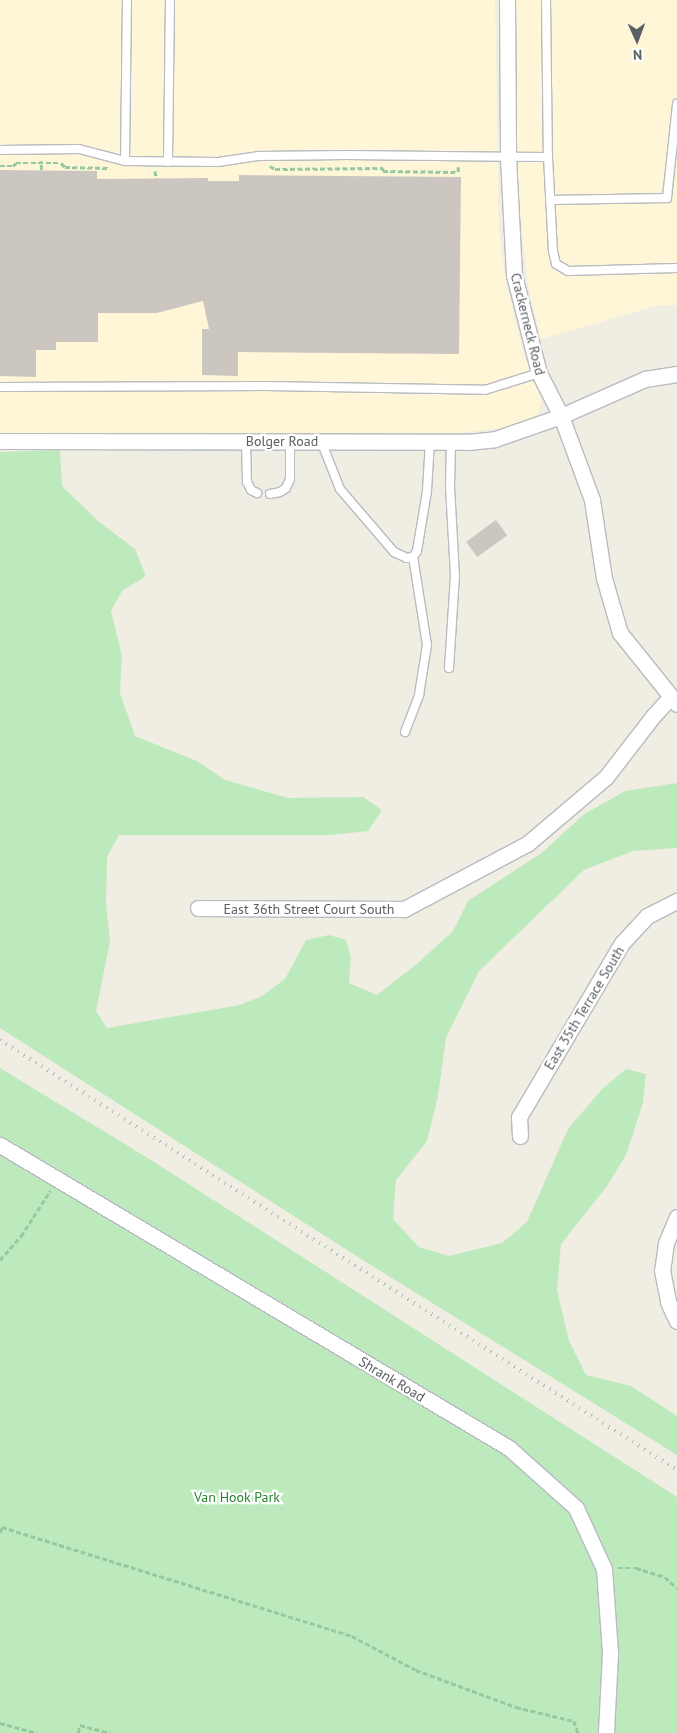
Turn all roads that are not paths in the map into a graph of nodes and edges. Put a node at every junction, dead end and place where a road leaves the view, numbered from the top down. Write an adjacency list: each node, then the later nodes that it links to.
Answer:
1 (127, 0): 9 (lane)
2 (170, 0): 10 (lane)
3 (507, 0): 7 (street, Crackerneck Road)
4 (546, 0): 8 (lane)
5 (677, 104): 11 (lane)
6 (0, 150): 9 (lane)
7 (508, 157): 8 (lane); 10 (lane); 13 (street, Crackerneck Road)
8 (548, 157): 11 (lane)
9 (125, 162): 10 (lane)
10 (168, 162)
11 (550, 200): 12 (lane)
12 (677, 268)
13 (539, 373): 15 (lane); 16 (street, Crackerneck Road)
14 (677, 374): 16 (street, Bolger Road)
15 (0, 387)
16 (560, 416): 22 (street, Bolger Road); 27 (street, Crackerneck Road)
17 (0, 441): 18 (street, Bolger Road)
18 (246, 441): 19 (street, Bolger Road); 23 (lane)
19 (290, 441): 20 (street, Bolger Road); 24 (lane)
20 (321, 441): 21 (street, Bolger Road); 25 (lane)
21 (430, 442): 22 (street, Bolger Road); 25 (lane)
22 (451, 442): 26 (lane)
23 (257, 493)
24 (270, 494)
25 (412, 557): 28 (lane)
26 (450, 668)
27 (674, 701): 30 (street, East 36th Street Court South)
28 (405, 732)
29 (677, 901): 31 (street, East 35th Terrace South)
30 (198, 908)
31 (520, 1136)
32 (0, 1145): 35 (street, Shrank Road)
33 (677, 1217): 34 (street)
34 (677, 1320)
35 (606, 1733)

